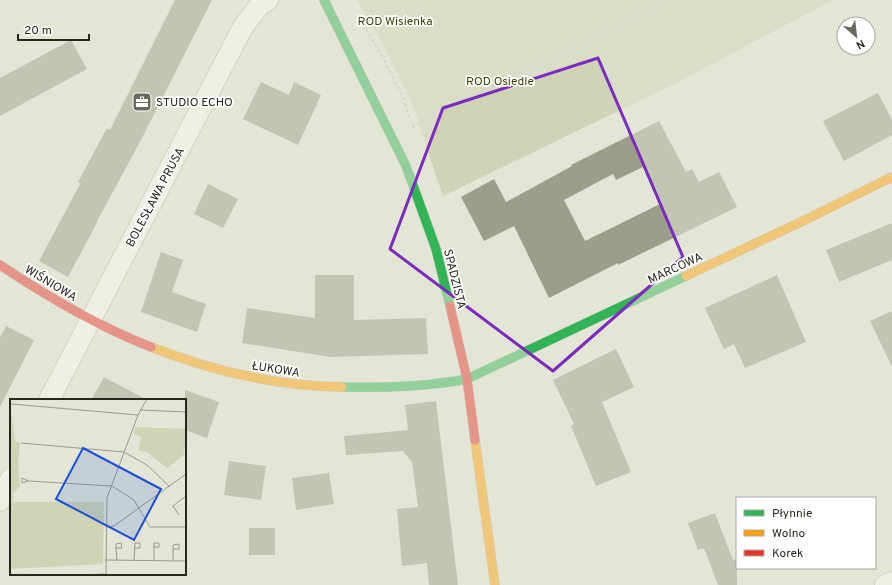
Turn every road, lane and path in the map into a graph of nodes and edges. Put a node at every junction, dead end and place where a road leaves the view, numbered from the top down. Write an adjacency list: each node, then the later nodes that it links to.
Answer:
1 (268, 0): 7 (street, BOLESŁAWA PRUSA)
2 (324, 0): 4 (street, SPADZISTA)
3 (665, 0): 4 (path)
4 (392, 137): 8 (street, SPADZISTA)
5 (892, 177): 8 (street, MARCOWA)
6 (0, 265): 7 (street, WIŚNIOWA)
7 (90, 321): 8 (street, ŁUKOWA); 9 (street, BOLESŁAWA PRUSA)
8 (467, 379): 13 (street, SPADZISTA)
9 (50, 399)
10 (10, 480): 11 (street)
11 (0, 501)
12 (892, 582): 14 (street)
13 (495, 585)
14 (885, 585)

